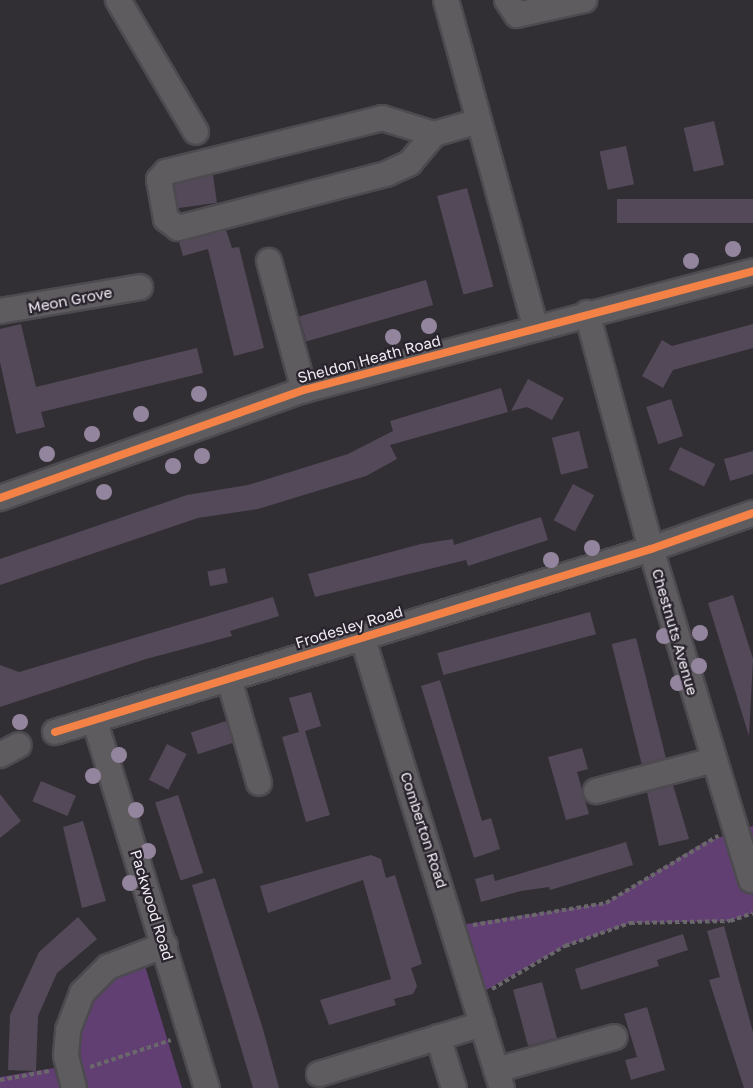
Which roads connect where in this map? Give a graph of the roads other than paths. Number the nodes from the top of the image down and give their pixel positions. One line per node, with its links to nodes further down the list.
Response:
1 (118, 0): 6 (street)
2 (446, 0): 5 (street)
3 (507, 0): 4 (street)
4 (584, 0)
5 (479, 121): 7 (street); 13 (street)
6 (196, 132)
7 (434, 134): 7 (street)
8 (269, 261): 14 (street, Sheldon Heath Road)
9 (753, 271): 12 (street, Sheldon Heath Road)
10 (140, 287): 11 (street, Meon Grove)
11 (0, 311)
12 (586, 314): 13 (street, Sheldon Heath Road); 17 (street, Chestnuts Avenue)
13 (535, 326): 14 (street, Sheldon Heath Road)
14 (304, 390): 15 (street, Sheldon Heath Road)
15 (0, 498)
16 (753, 513): 17 (street, Frodesley Road)
17 (651, 549): 18 (street, Frodesley Road); 22 (street, Chestnuts Avenue)
18 (362, 636): 19 (street, Frodesley Road); 27 (street, Comberton Road)
19 (229, 679): 20 (street, Frodesley Road); 23 (street)
20 (95, 722): 21 (street, Frodesley Road); 26 (street, Packwood Road)
21 (55, 732)
22 (712, 760): 24 (street); 25 (street, Chestnuts Avenue)
23 (259, 783)
24 (596, 791)
25 (751, 879)
26 (165, 945): 31 (street); 33 (street, Packwood Road)
27 (483, 1024): 28 (street); 32 (street, Comberton Road)
28 (438, 1037): 30 (street); 34 (street)
29 (615, 1037): 32 (street)
30 (319, 1074)
31 (70, 1077)
32 (499, 1079)
33 (207, 1088)
34 (454, 1088)

